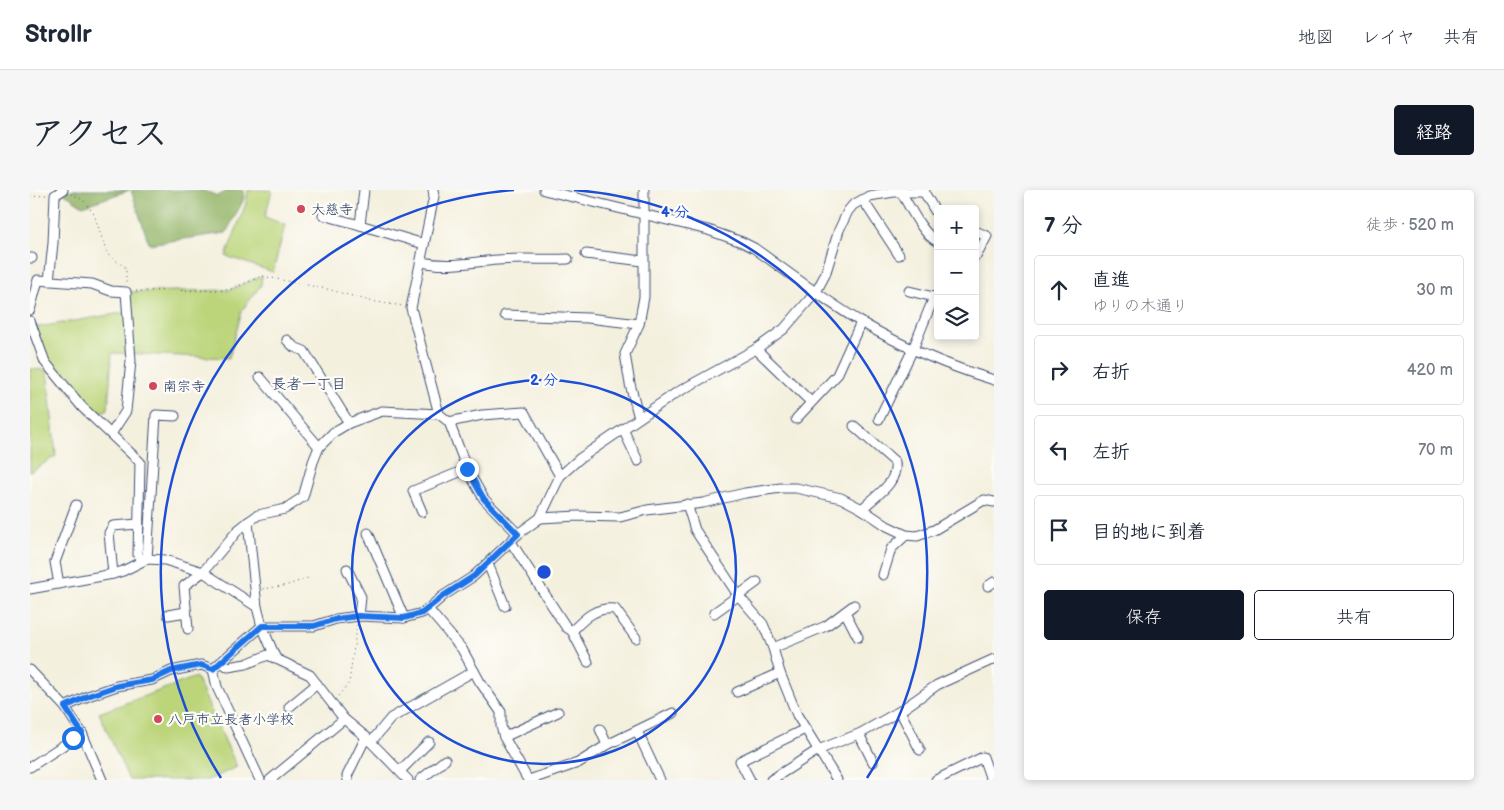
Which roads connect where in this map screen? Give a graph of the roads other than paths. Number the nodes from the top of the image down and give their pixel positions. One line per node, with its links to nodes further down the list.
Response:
1 (364, 190): 12 (street)
2 (433, 190): 15 (street)
3 (644, 190): 10 (street)
4 (548, 191): 10 (street)
5 (924, 191): 6 (street); 9 (street)
6 (901, 192): 8 (street); 14 (street)
7 (62, 193): 22 (street)
8 (862, 200): 18 (street); 24 (street)
9 (934, 207)
10 (643, 214): 20 (street); 24 (street)
11 (323, 215): 12 (street)
12 (360, 225): 15 (street)
13 (979, 233): 16 (street)
14 (934, 240)
15 (424, 244): 21 (street)
16 (979, 251)
17 (586, 254): 20 (street)
18 (899, 255)
19 (568, 259): 21 (street)
20 (643, 261): 31 (street)
21 (421, 262): 38 (street)
22 (49, 281): 27 (street); 47 (street)
23 (909, 290): 25 (street)
24 (816, 292): 30 (street); 33 (street)
25 (934, 296)
26 (934, 302): 34 (street)
27 (30, 310)
28 (505, 315): 31 (street)
29 (30, 321): 47 (street)
30 (861, 322): 34 (street); 37 (street)
31 (639, 324): 40 (street)
32 (287, 340): 44 (street)
33 (756, 349): 37 (street); 40 (street)
34 (913, 349): 36 (street); 41 (street)
35 (260, 377): 48 (street)
36 (994, 380)
37 (811, 402): 42 (street)
38 (439, 414): 43 (street); 44 (street)
39 (175, 416): 64 (street)
40 (639, 418): 46 (street)
41 (879, 418)
42 (796, 419)
43 (449, 422): 50 (street); 51 (street)
44 (349, 423): 48 (street)
45 (854, 426): 55 (street)
46 (623, 429): 49 (street); 51 (street)
47 (111, 434): 59 (street)
48 (319, 447): 58 (street)
49 (638, 461)
50 (467, 469): 56 (street); 61 (street)
51 (560, 476): 57 (street)
52 (994, 502): 62 (street)
53 (686, 504): 55 (street); 57 (street); 73 (street)
54 (76, 505): 71 (street)
55 (862, 509): 62 (street)
56 (422, 512)
57 (540, 518): 61 (street)
58 (248, 522): 67 (street); 76 (street)
59 (138, 524): 64 (street); 68 (street)
60 (368, 533): 83 (street)
61 (518, 534): 63 (street)
62 (906, 535): 69 (street)
63 (511, 542): 65 (street); 86 (street)
64 (144, 560): 67 (street); 68 (street)
65 (488, 564): 75 (street); 77 (street)
66 (347, 569): 82 (street)
67 (203, 572): 76 (street); 78 (street)
68 (112, 574): 71 (street)
69 (883, 575)
70 (757, 582): 73 (street)
71 (59, 584): 72 (street)
72 (30, 590)
73 (738, 595): 80 (street); 89 (street)
74 (854, 605): 79 (street)
75 (505, 606)
76 (257, 607): 84 (street)
77 (428, 609): 83 (street); 96 (street)
78 (186, 612): 81 (street); 85 (street)
79 (845, 612): 87 (street); 89 (street)
80 (714, 613)
81 (168, 615)
82 (358, 616): 83 (street); 84 (street)
83 (404, 618)
84 (262, 626): 90 (street); 92 (street)
85 (188, 629)
86 (572, 631): 88 (street); 93 (street)
87 (858, 637)
88 (636, 638)
89 (773, 648): 97 (street)
90 (276, 659): 92 (street); 98 (street)
91 (994, 659): 102 (street)
92 (222, 662): 94 (street)
93 (588, 662)
94 (213, 669): 100 (street); 125 (street)
95 (30, 670): 100 (street)
96 (474, 670): 111 (street); 112 (street)
97 (780, 672): 99 (street); 107 (street)
98 (317, 684): 101 (street); 105 (street)
99 (737, 692)
100 (65, 707): 109 (street)
101 (289, 707)
102 (900, 710): 110 (street); 116 (street)
103 (558, 712): 111 (street)
104 (674, 713): 108 (street)
105 (344, 719): 112 (street); 126 (street)
106 (600, 729): 114 (street)
107 (805, 730): 115 (street); 131 (street)
108 (637, 731): 114 (street); 123 (street)
109 (82, 733): 119 (street); 124 (street)
110 (859, 734): 115 (street); 118 (street)
111 (504, 737): 130 (street)
112 (368, 739): 120 (street); 127 (street)
113 (429, 742): 120 (street)
114 (607, 745): 130 (street)
115 (818, 750): 132 (street); 133 (street)
116 (920, 750)
117 (444, 760): 121 (street)
118 (873, 762)
119 (30, 767)
120 (400, 771): 128 (street)
121 (432, 776): 129 (street)
122 (989, 777): 134 (street)
123 (656, 779)
124 (102, 780)
125 (260, 780)
126 (270, 780)
127 (348, 780)
128 (408, 780)
129 (420, 780)
130 (529, 780)
131 (750, 780)
132 (770, 780)
133 (837, 780)
134 (936, 780)

